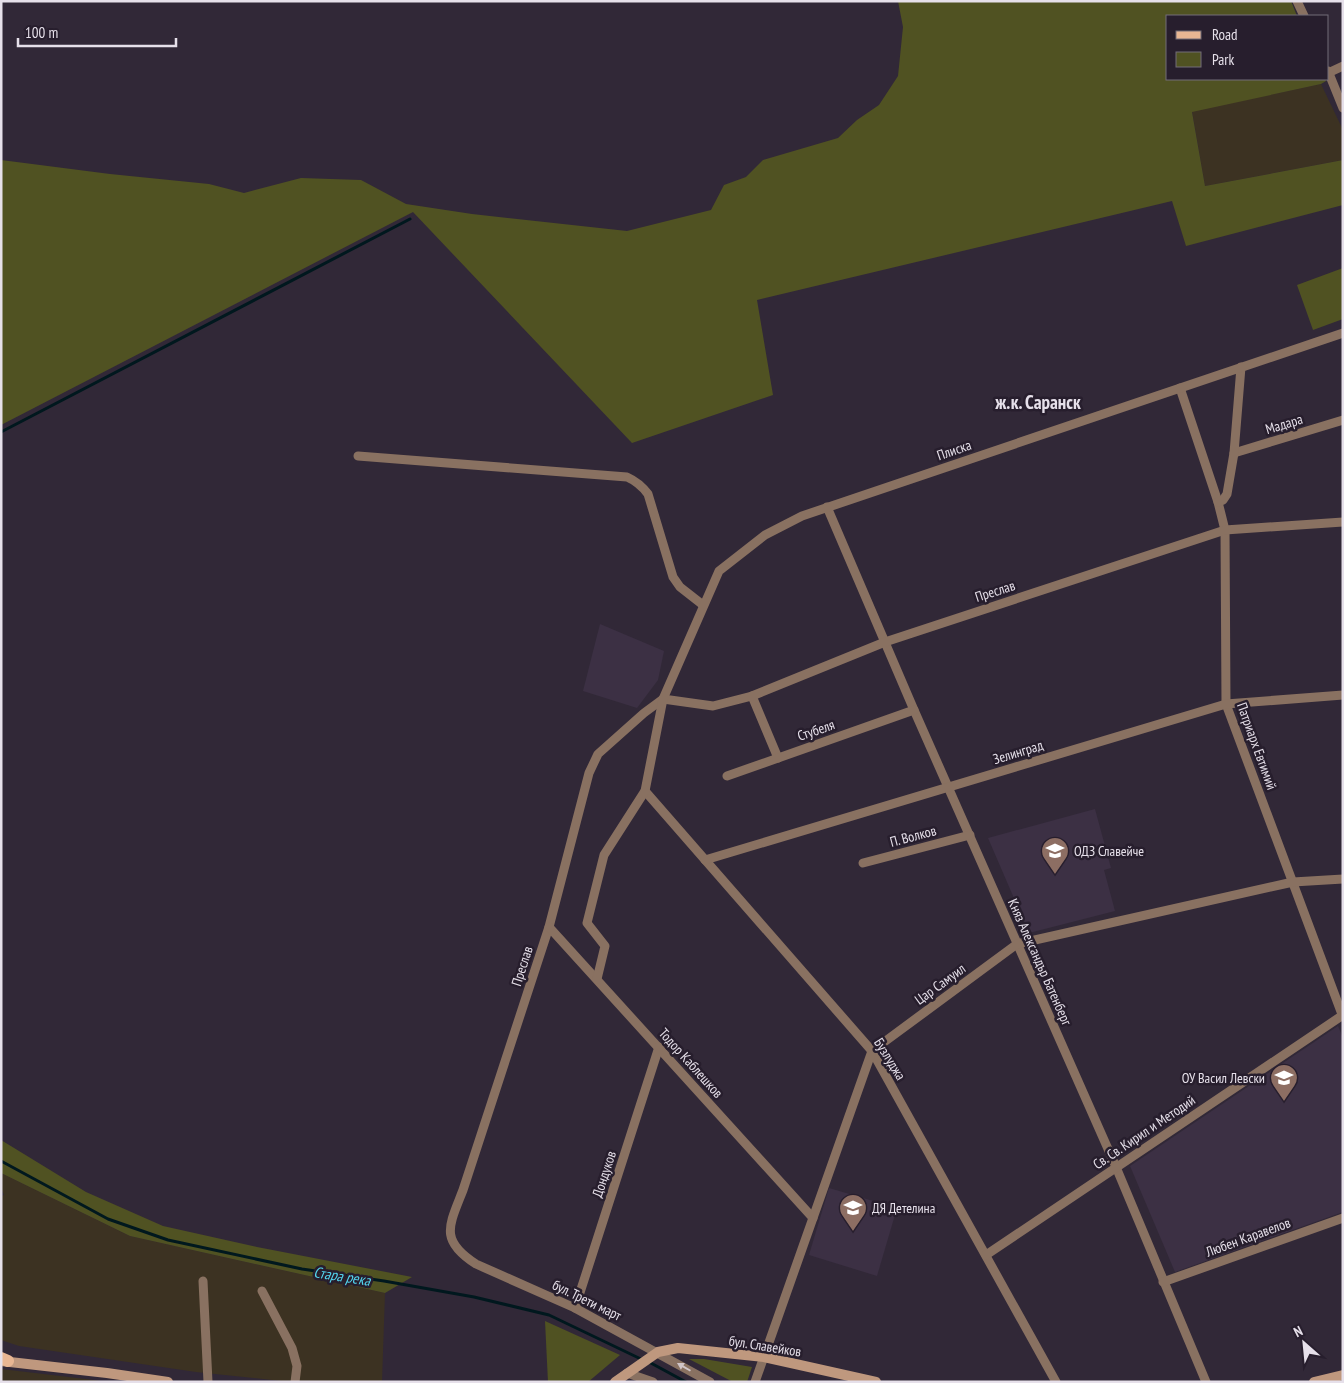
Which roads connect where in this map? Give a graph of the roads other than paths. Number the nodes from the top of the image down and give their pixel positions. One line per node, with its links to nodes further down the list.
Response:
1 (1297, 1): 2 (street)
2 (1304, 15)
3 (1343, 66): 4 (street)
4 (1329, 72)
5 (1329, 74): 6 (street)
6 (1343, 108)
7 (1343, 333): 8 (street, Плиска)
8 (1241, 367): 9 (street, Плиска); 11 (street)
9 (1180, 388): 13 (street, Патриарх Евтимий); 14 (street, Плиска)
10 (1343, 420): 11 (street, Мадара)
11 (1234, 453): 13 (street)
12 (358, 456): 17 (street)
13 (1218, 502): 16 (street, Патриарх Евтимий)
14 (828, 507): 17 (street, Плиска); 18 (street, Княз Александър Батенберг)
15 (1343, 522): 16 (street, Преслав)
16 (1225, 530): 18 (street, Преслав); 22 (street, Патриарх Евтимий)
17 (703, 605): 21 (street, Плиска)
18 (885, 642): 20 (street, Преслав); 23 (street, Княз Александър Батенберг)
19 (1343, 695): 22 (street, Зелинград)
20 (752, 696): 21 (street, Преслав); 24 (street)
21 (663, 699): 27 (street, Плиска); 33 (street, Преслав)
22 (1226, 704): 26 (street, Зелинград); 32 (street, Патриарх Евтимий)
23 (914, 710): 24 (street, Стубеля); 26 (street, Княз Александър Батенберг)
24 (778, 758): 25 (street, Стубеля)
25 (727, 776)
26 (949, 787): 28 (street, Княз Александър Батенберг); 29 (street, Зелинград)
27 (645, 791): 29 (street, Бузлуджа); 35 (street)
28 (970, 835): 30 (street, П. Волков); 34 (street, Княз Александър Батенберг)
29 (705, 860): 38 (street, Бузлуджа)
30 (863, 863)
31 (1343, 879): 32 (street, Цар Самуил)
32 (1293, 882): 34 (street, Цар Самуил); 36 (street, Патриарх Евтимий)
33 (549, 927): 35 (street, Тодор Каблешков); 42 (street, Преслав)
34 (1017, 944): 38 (street, Цар Самуил); 39 (street, Княз Александър Батенберг)
35 (597, 979): 37 (street, Тодор Каблешков)
36 (1343, 1016): 39 (street, Св. Св. Кирил и Методий)
37 (659, 1048): 40 (street, Тодор Каблешков); 47 (street, Дондуков)
38 (872, 1051): 40 (street); 43 (street, Бузлуджа)
39 (1116, 1167): 43 (street, Св. Св. Кирил и Методий); 45 (street, Княз Александър Батенберг)
40 (813, 1218): 49 (street)
41 (1343, 1218): 45 (street, Любен Каравелов)
42 (453, 1244): 47 (street, бул. Трети март)
43 (986, 1255): 62 (street, Бузлуджа)
44 (203, 1281): 55 (street)
45 (1163, 1282): 63 (street, Княз Александър Батенберг)
46 (262, 1291): 56 (street)
47 (575, 1308): 48 (street, бул. Трети март)
48 (654, 1355): 49 (street, бул. Славейков); 51 (street); 59 (street, бул. Трети март, one-way to 48)
49 (764, 1357): 60 (street); 61 (street, бул. Славейков)
50 (4, 1360): 53 (street)
51 (627, 1373): 57 (street); 58 (street)
52 (1343, 1375): 64 (street)
53 (103, 1377): 54 (street)
54 (168, 1382)
55 (208, 1382)
56 (296, 1382)
57 (616, 1382)
58 (653, 1382)
59 (710, 1382)
60 (755, 1382)
61 (876, 1382)
62 (1056, 1382)
63 (1206, 1382)
64 (1314, 1382)

